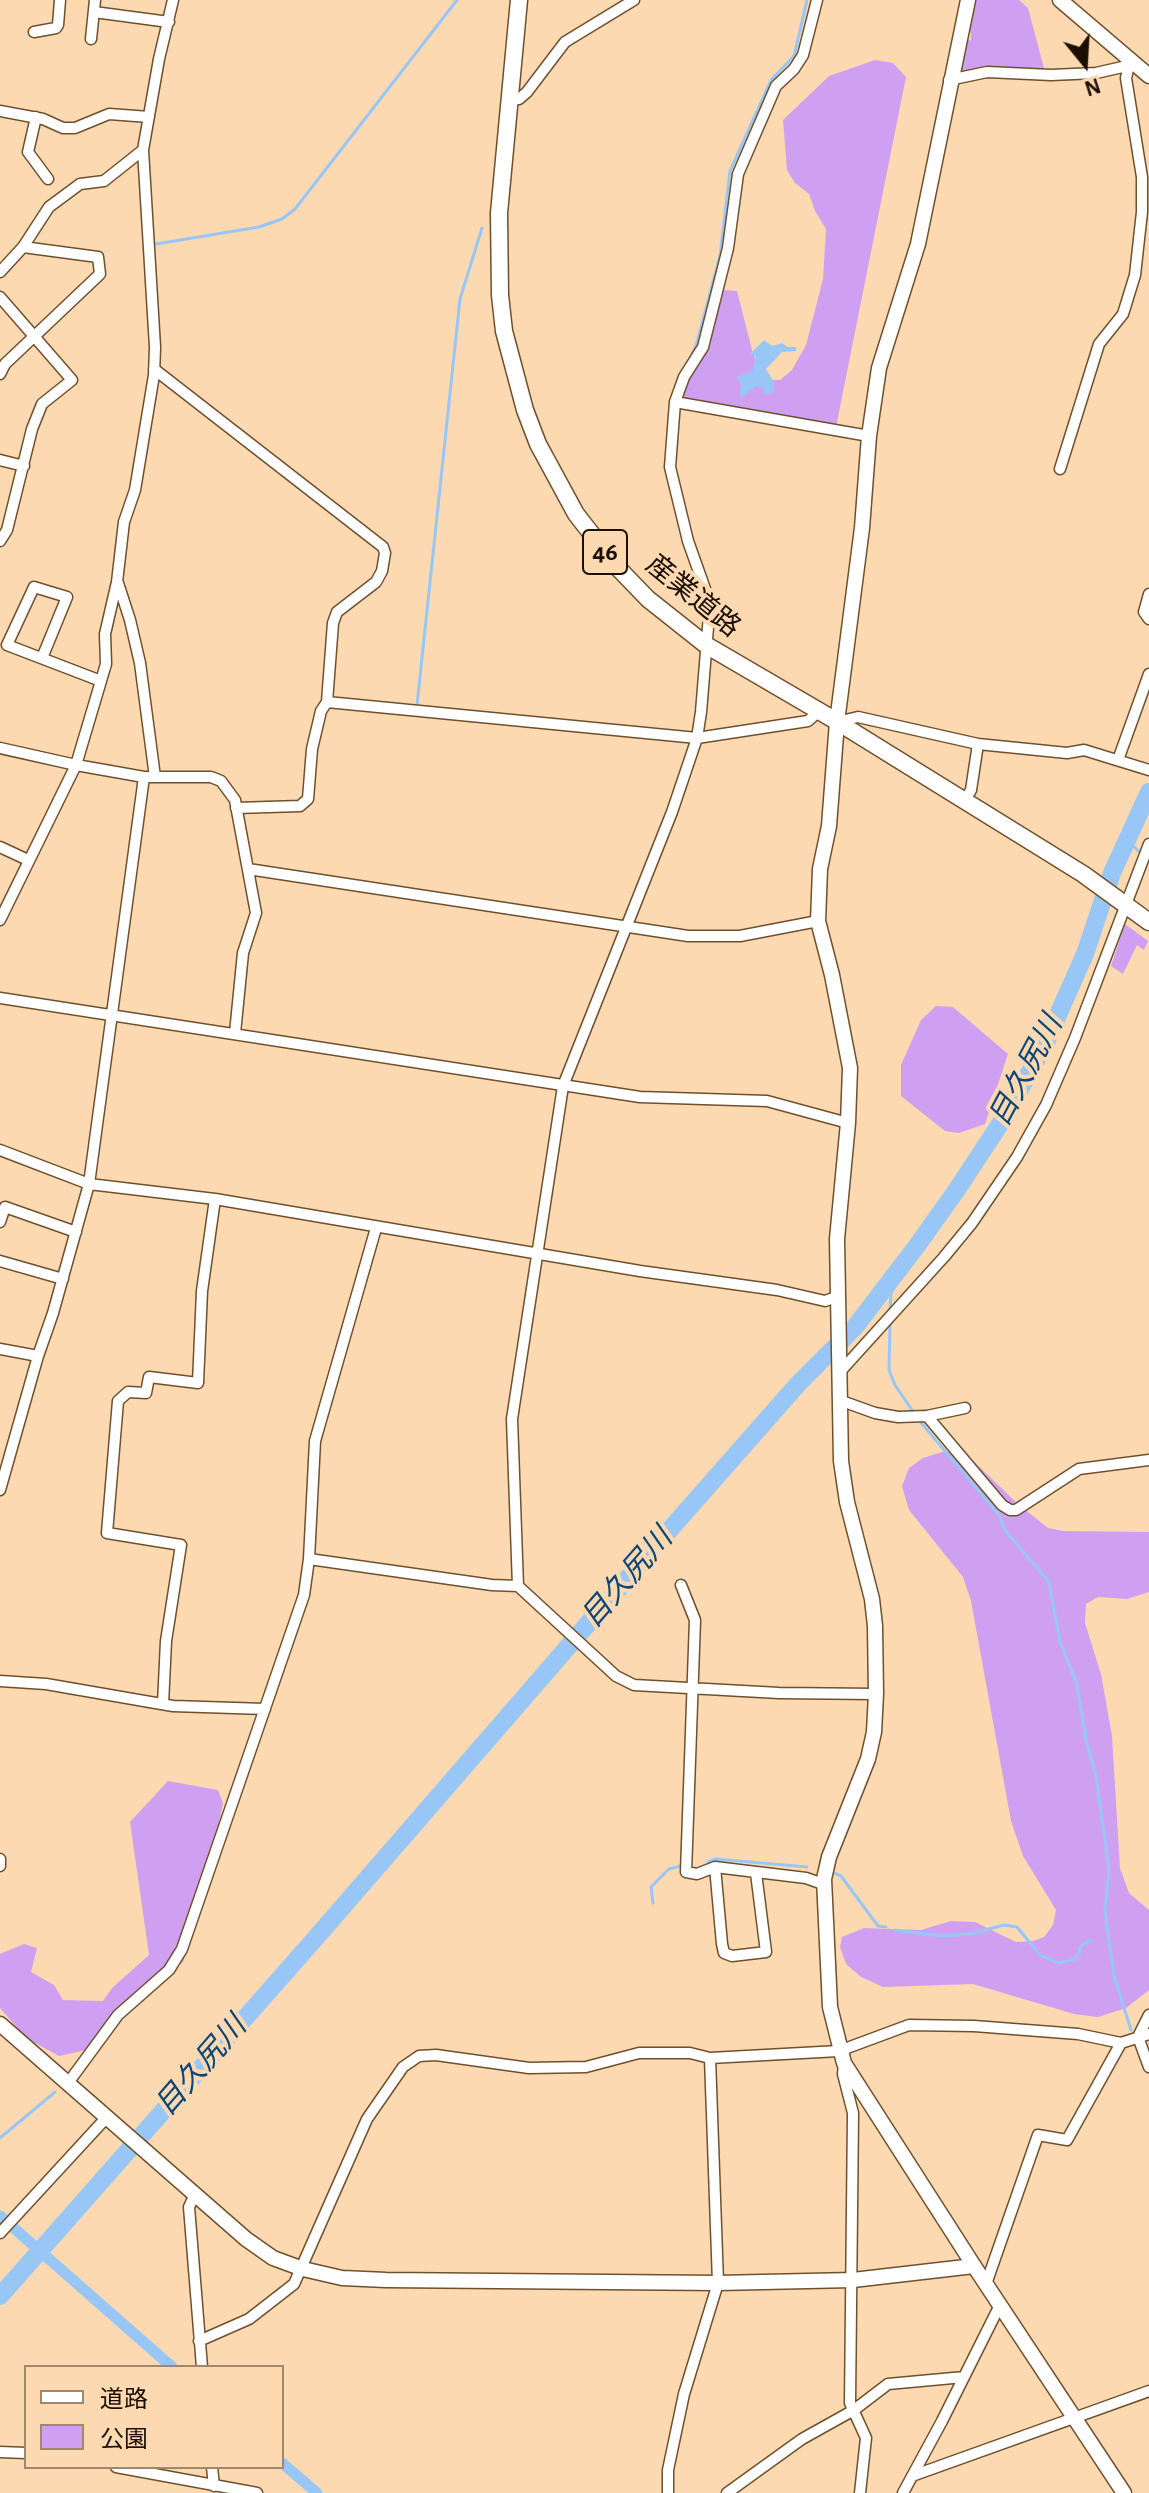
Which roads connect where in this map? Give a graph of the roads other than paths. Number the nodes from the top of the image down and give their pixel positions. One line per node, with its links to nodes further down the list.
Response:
1 (60, 0): 11 (street)
2 (95, 0): 9 (street)
3 (173, 0): 10 (street)
4 (519, 0): 16 (main road, 産業道路 / 46)
5 (634, 0): 16 (street)
6 (817, 0): 28 (street)
7 (968, 0): 15 (street)
8 (1060, 0): 13 (street)
9 (94, 12): 10 (street); 12 (street)
10 (169, 22): 19 (street)
11 (34, 32)
12 (91, 39)
13 (1129, 63): 14 (street); 15 (street); 32 (street)
14 (1149, 76)
15 (949, 80): 29 (street)
16 (510, 100): 37 (main road, 産業道路 / 46)
17 (0, 111): 18 (street)
18 (36, 117): 19 (street); 21 (street)
19 (149, 117): 20 (street)
20 (143, 150): 22 (street); 26 (street)
21 (48, 179)
22 (23, 247): 23 (street); 25 (street)
23 (0, 272)
24 (0, 297): 25 (street)
25 (34, 336): 27 (street); 31 (street)
26 (154, 369): 34 (street); 41 (street)
27 (0, 374)
28 (675, 402): 29 (street); 37 (street)
29 (869, 436): 43 (street)
30 (0, 460): 31 (street)
31 (24, 466): 33 (street)
32 (1060, 469)
33 (0, 541)
34 (117, 582): 40 (street); 50 (street)
35 (1149, 594): 36 (street)
36 (1149, 619)
37 (706, 645): 42 (main road, 産業道路 / 46); 44 (street)
38 (42, 658): 38 (street); 40 (street)
39 (1149, 674): 47 (street)
40 (101, 681): 48 (street)
41 (327, 702): 44 (street); 52 (street)
42 (819, 711): 43 (main road, 産業道路 / 46); 44 (street)
43 (837, 722): 45 (street); 51 (main road, 産業道路 / 46); 60 (street)
44 (697, 738): 62 (street)
45 (978, 744): 47 (street); 51 (street)
46 (0, 748): 48 (street)
47 (1119, 760): 49 (street)
48 (76, 765): 50 (street); 55 (street)
49 (1149, 770)
50 (150, 777): 52 (street); 64 (street)
51 (964, 802): 58 (main road, 産業道路 / 46)
52 (236, 808): 56 (street)
53 (0, 847): 55 (street)
54 (1146, 852): 58 (street)
55 (28, 860): 57 (street)
56 (248, 869): 62 (street); 65 (street)
57 (4, 902): 59 (street)
58 (1125, 904): 61 (main road, 46); 80 (street)
59 (0, 920)
60 (818, 921): 62 (street); 67 (street)
61 (1149, 922)
62 (625, 925): 66 (street)
63 (0, 998): 64 (street)
64 (110, 1015): 65 (street); 69 (street)
65 (235, 1033): 66 (street)
66 (563, 1086): 67 (street); 74 (street)
67 (848, 1123): 77 (street)
68 (0, 1150): 69 (street)
69 (89, 1184): 70 (street); 73 (street)
70 (215, 1199): 72 (street); 92 (street)
71 (0, 1222): 73 (street)
72 (376, 1228): 74 (street); 86 (street)
73 (76, 1232): 76 (street)
74 (539, 1254): 77 (street); 88 (street)
75 (0, 1261): 76 (street)
76 (63, 1279): 79 (street)
77 (836, 1304): 80 (street)
78 (0, 1349): 79 (street)
79 (38, 1356): 85 (street)
80 (838, 1372): 81 (street)
81 (839, 1400): 83 (street); 91 (street)
82 (965, 1408): 83 (street)
83 (927, 1416): 84 (street)
84 (1149, 1460)
85 (0, 1490)
86 (309, 1559): 88 (street); 93 (street)
87 (681, 1585): 90 (street)
88 (518, 1586): 90 (street)
89 (0, 1681): 92 (street)
90 (694, 1690): 91 (street); 96 (street)
91 (876, 1694): 98 (street)
92 (163, 1704): 93 (street)
93 (265, 1709): 106 (street)
94 (0, 1859): 95 (street)
95 (0, 1866)
96 (715, 1867): 97 (street); 97 (street)
97 (756, 1873): 98 (street)
98 (823, 1884): 103 (street)
99 (1149, 2015): 101 (street)
100 (0, 2024): 106 (street)
101 (1144, 2035): 102 (street); 105 (street)
102 (1121, 2043): 103 (street); 114 (street)
103 (842, 2057): 104 (street); 110 (street); 112 (street)
104 (710, 2058): 111 (street); 113 (street)
105 (1149, 2067)
106 (68, 2083): 107 (street)
107 (108, 2118): 108 (street); 109 (street)
108 (195, 2194): 111 (street); 116 (street)
109 (0, 2233)
110 (974, 2266): 112 (street); 114 (street)
111 (303, 2269): 113 (street); 116 (street)
112 (853, 2280): 113 (street); 120 (street)
113 (718, 2283): 129 (street)
114 (986, 2284): 115 (street)
115 (1000, 2305): 118 (street); 121 (street)
116 (199, 2341): 117 (street)
117 (202, 2365)
118 (964, 2377): 120 (street); 126 (street)
119 (1149, 2391): 121 (street)
120 (854, 2410): 130 (street); 131 (street)
121 (1073, 2418): 126 (street); 133 (street)
122 (0, 2452): 123 (street)
123 (24, 2453)
124 (126, 2469): 127 (street)
125 (212, 2469): 127 (street)
126 (912, 2476): 132 (street)
127 (214, 2486): 128 (street)
128 (257, 2493)
129 (668, 2493)
130 (727, 2493)
131 (860, 2493)
132 (903, 2493)
133 (1124, 2493)

